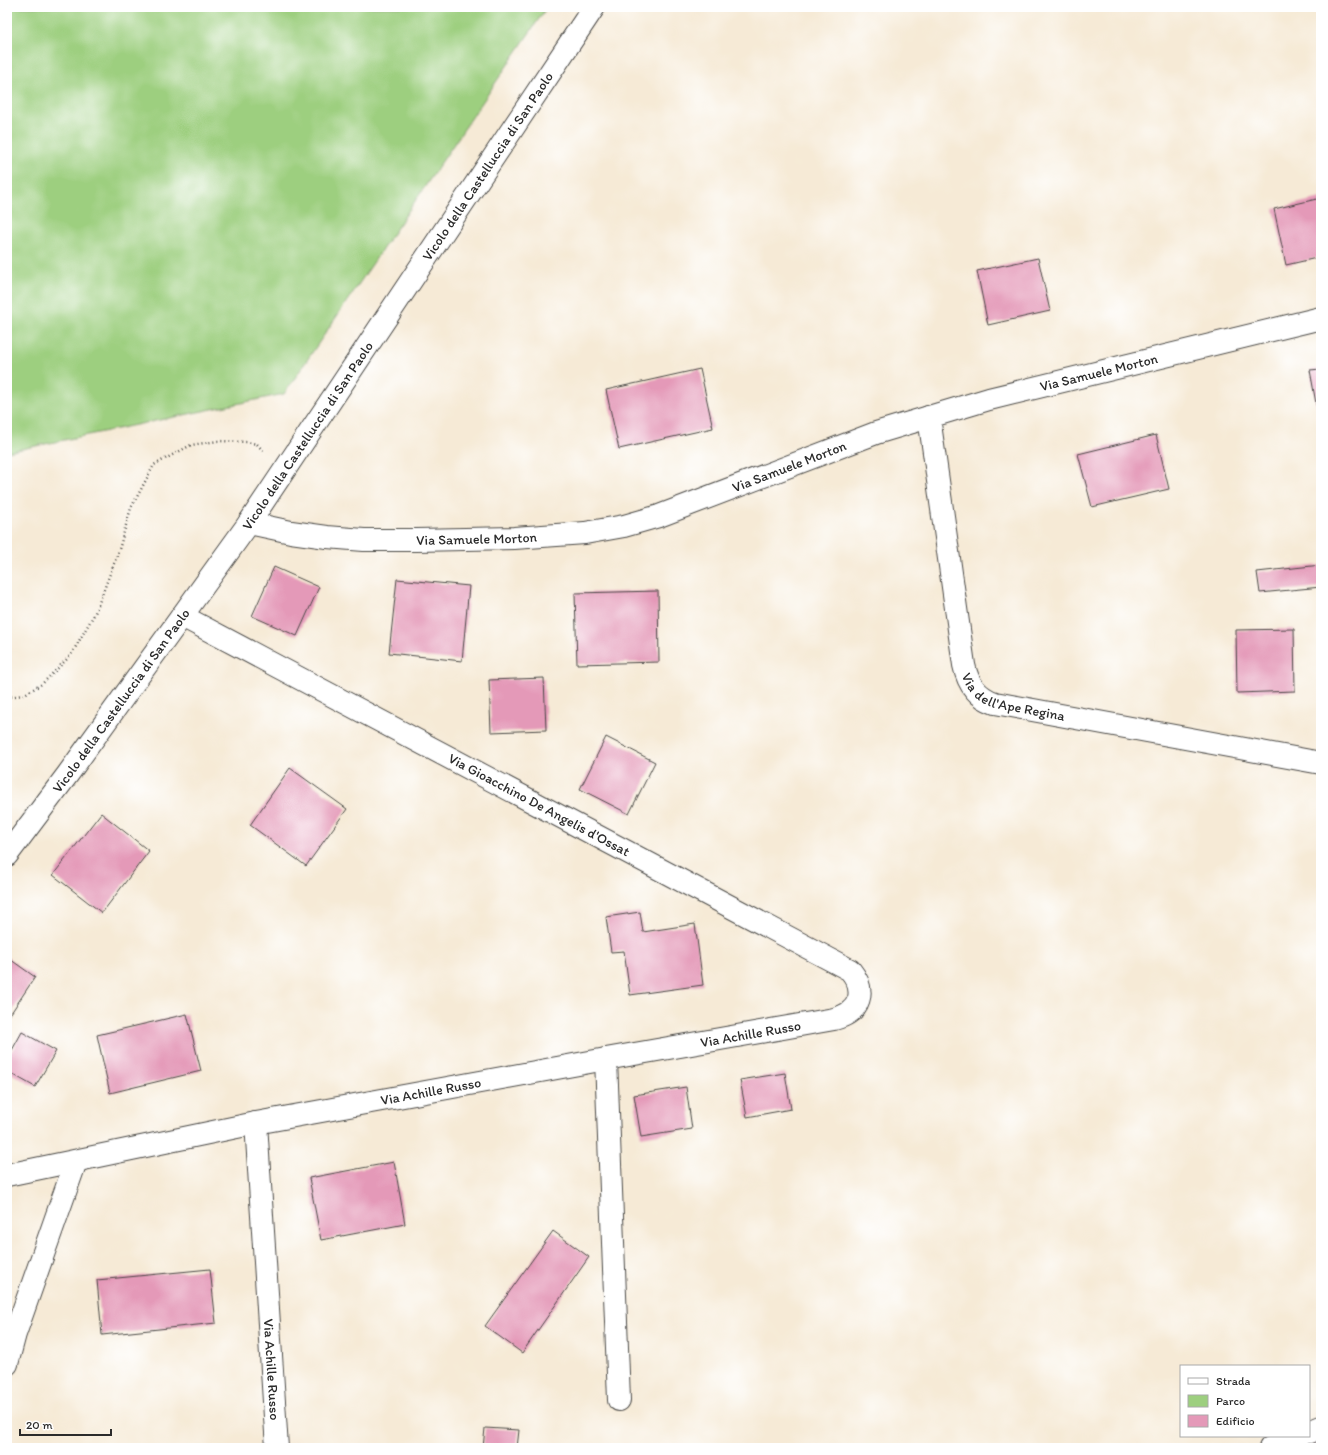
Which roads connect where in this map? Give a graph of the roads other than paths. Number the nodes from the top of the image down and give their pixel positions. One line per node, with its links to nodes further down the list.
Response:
1 (594, 7): 4 (street, Vicolo della Castelluccia di San Paolo)
2 (1321, 318): 3 (street, Via Samuele Morton)
3 (929, 417): 4 (street, Via Samuele Morton); 6 (street, Via dell'Ape Regina)
4 (249, 523): 5 (street, Vicolo della Castelluccia di San Paolo)
5 (182, 616): 7 (street, Vicolo della Castelluccia di San Paolo); 8 (street, Via Gioacchino De Angelis d'Ossat)
6 (1321, 763)
7 (7, 855)
8 (847, 1015): 9 (street, Via Achille Russo)
9 (606, 1059): 10 (street, Via Achille Russo); 14 (street)
10 (256, 1123): 11 (street, Via Achille Russo); 18 (street, Via Achille Russo)
11 (76, 1161): 12 (street, Via Achille Russo); 13 (street)
12 (7, 1175)
13 (7, 1364)
14 (619, 1400)
15 (1321, 1427): 16 (street)
16 (1310, 1432)
17 (1297, 1437): 19 (street)
18 (277, 1448)
19 (1270, 1448)

